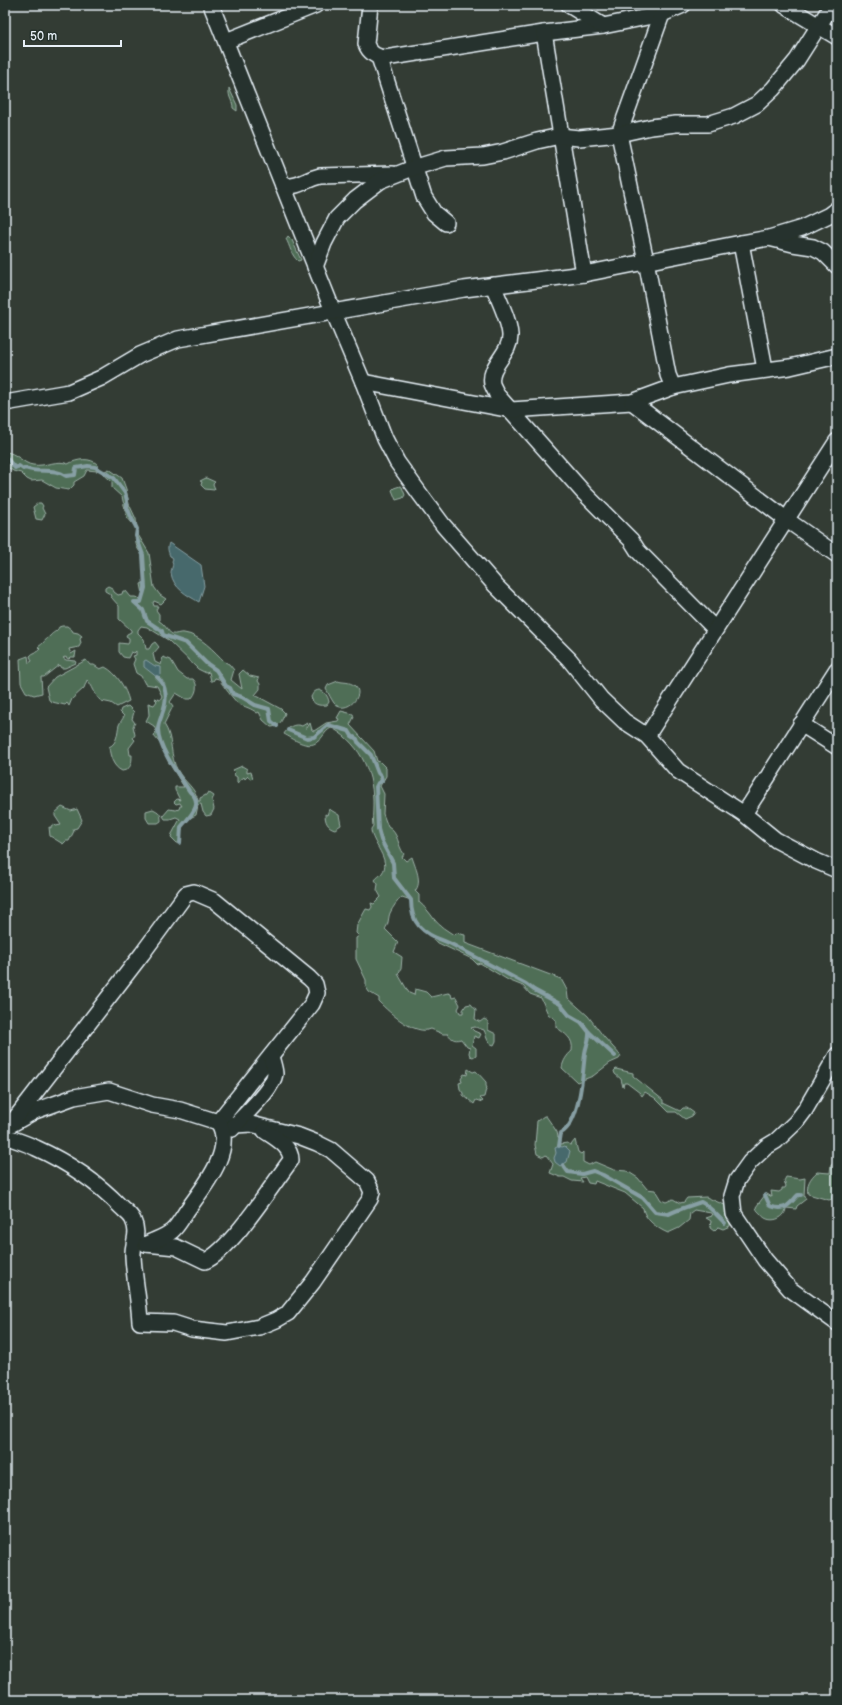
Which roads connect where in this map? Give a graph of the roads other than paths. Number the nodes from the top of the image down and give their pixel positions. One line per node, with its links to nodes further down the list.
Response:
1 (211, 5): 13 (street)
2 (316, 5): 13 (street)
3 (370, 5): 14 (street)
4 (569, 5): 9 (street)
5 (683, 5): 8 (street)
6 (784, 5): 10 (street)
7 (832, 5): 10 (street)
8 (662, 14): 9 (street); 15 (street)
9 (603, 26): 11 (street)
10 (819, 26): 12 (street); 15 (street)
11 (544, 33): 14 (street); 16 (street)
12 (837, 37)
13 (226, 41): 19 (street)
14 (379, 57): 17 (street)
15 (619, 134): 16 (street); 24 (street)
16 (560, 136): 17 (street); 27 (street)
17 (413, 168): 18 (street); 21 (street)
18 (398, 174): 19 (street); 26 (street)
19 (283, 186): 26 (street)
20 (837, 209): 22 (street)
21 (446, 222)
22 (769, 238): 23 (street); 25 (street)
23 (741, 243): 24 (street); 31 (street)
24 (646, 261): 27 (street); 33 (street)
25 (837, 266)
26 (315, 267): 29 (street)
27 (584, 274): 28 (street)
28 (493, 285): 29 (street); 36 (street)
29 (333, 311): 32 (street); 35 (street)
30 (836, 356): 31 (street)
31 (765, 369): 33 (street)
32 (363, 382): 36 (street); 43 (street)
33 (673, 387): 34 (street)
34 (632, 402): 36 (street); 38 (street)
35 (5, 403)
36 (511, 410): 40 (street)
37 (837, 440): 38 (street)
38 (787, 520): 39 (street); 40 (street)
39 (837, 555)
40 (715, 629): 43 (street)
41 (837, 669): 42 (street)
42 (801, 724): 44 (street); 45 (street)
43 (647, 736): 45 (street)
44 (837, 747)
45 (744, 814): 46 (street)
46 (837, 870)
47 (271, 1056): 49 (street); 50 (street); 51 (street)
48 (837, 1056): 55 (street)
49 (218, 1122): 50 (street); 51 (street); 53 (street)
50 (235, 1125): 52 (street); 53 (street)
51 (7, 1128): 54 (street)
52 (262, 1128): 54 (street); 54 (street)
53 (223, 1143): 54 (street)
54 (140, 1247)
55 (837, 1323)

